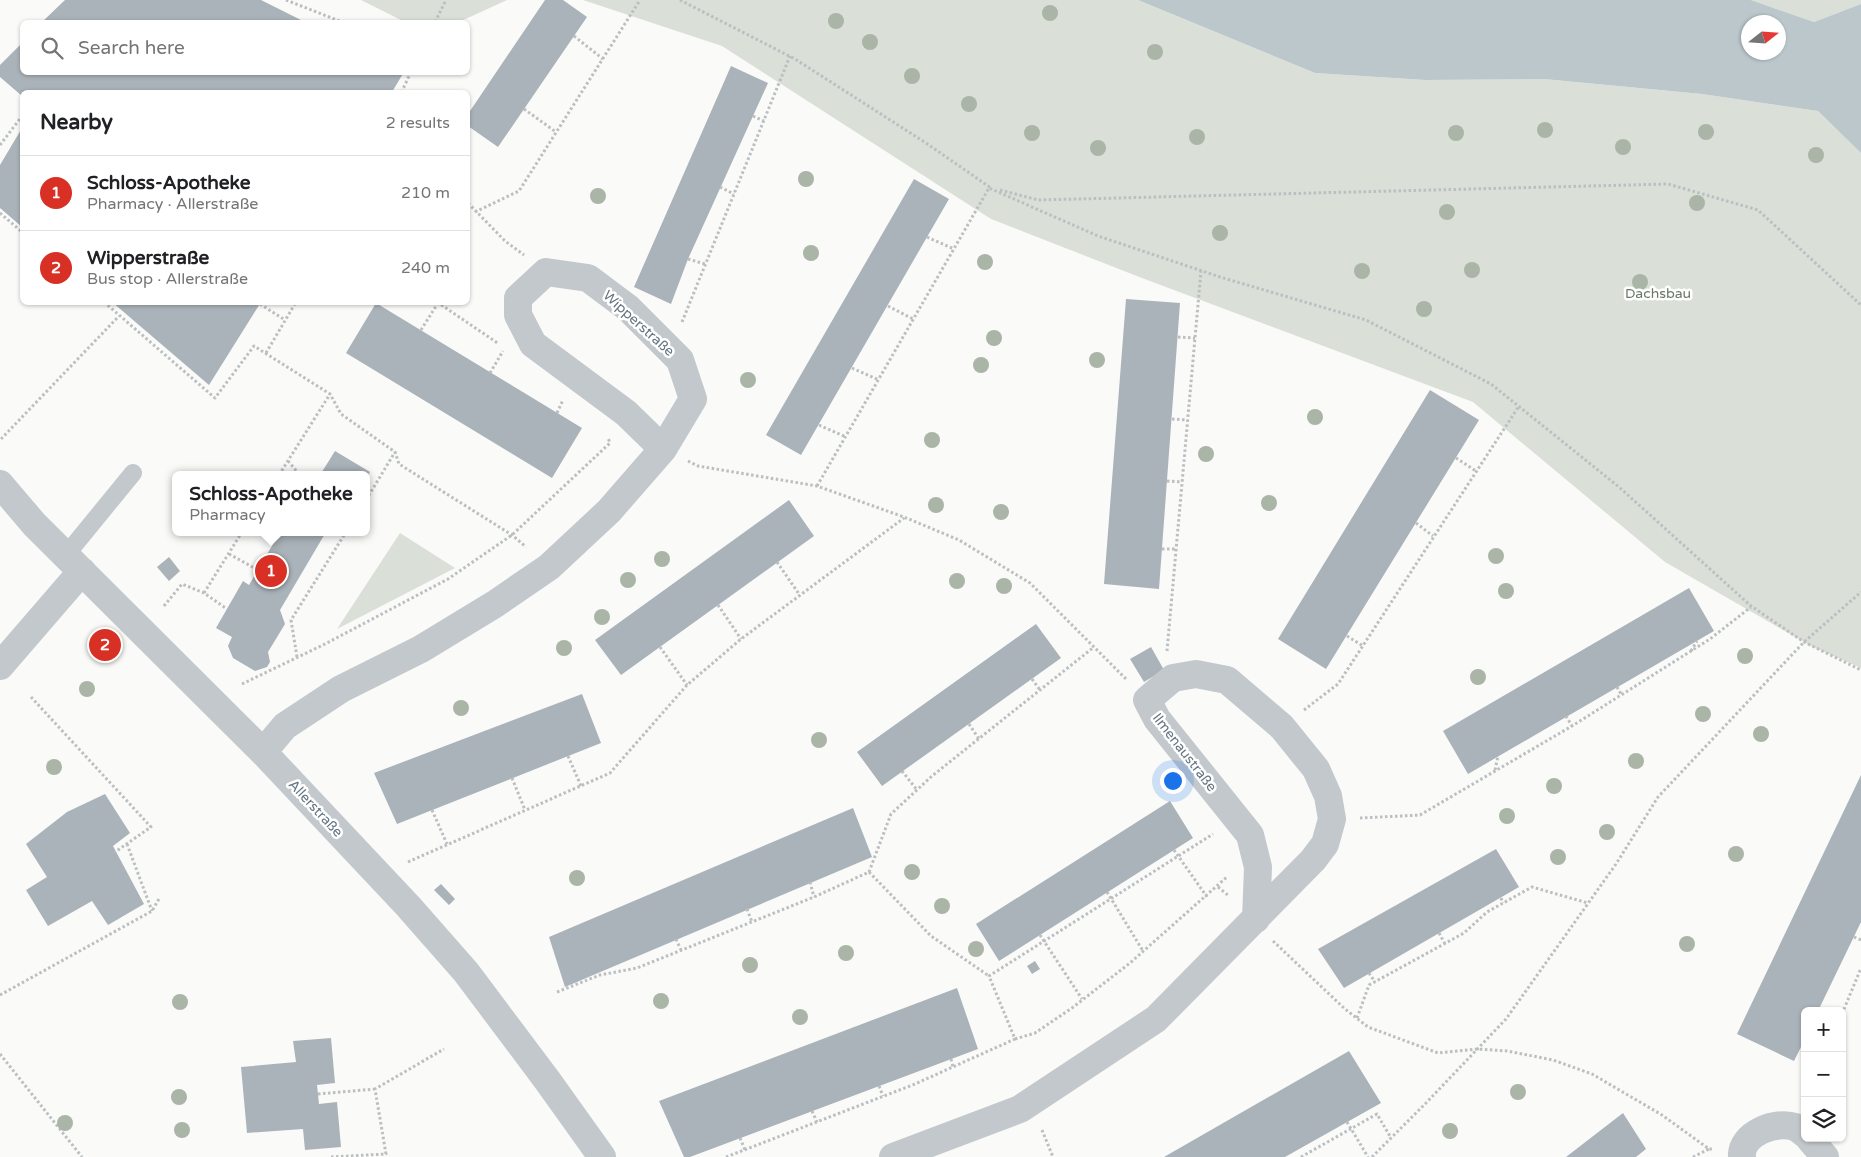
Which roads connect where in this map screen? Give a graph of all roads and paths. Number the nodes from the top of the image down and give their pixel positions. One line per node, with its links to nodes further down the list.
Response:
1 (286, 0): 5 (path)
2 (446, 0): 6 (path)
3 (640, 0): 9 (path)
4 (680, 0): 8 (path)
5 (337, 20)
6 (436, 20)
7 (574, 36): 9 (path)
8 (790, 56): 15 (path); 19 (path)
9 (603, 59): 16 (path)
10 (410, 75): 11 (path)
11 (402, 90)
12 (524, 109): 16 (path)
13 (753, 116): 15 (path)
14 (20, 119): 17 (path)
15 (764, 122): 20 (path)
16 (556, 132): 22 (path)
17 (0, 145)
18 (720, 187): 20 (path)
19 (989, 188): 26 (path); 29 (path); 36 (path)
20 (734, 194): 28 (path)
21 (470, 206): 22 (path)
22 (475, 212): 30 (path)
23 (0, 213): 24 (path)
24 (20, 230)
25 (927, 237): 26 (path)
26 (954, 249): 39 (path)
27 (688, 259): 28 (path)
28 (705, 264): 44 (path)
29 (1201, 271): 43 (path); 50 (path)
30 (546, 272): 44 (street, Wipperstraße); 59 (street)
31 (107, 305): 38 (path)
32 (262, 305): 40 (path)
33 (294, 305): 40 (path)
34 (437, 305): 41 (path)
35 (441, 305): 47 (path)
36 (1861, 305)
37 (888, 306): 39 (path)
38 (119, 316): 45 (path); 56 (path)
39 (914, 319): 48 (path)
40 (285, 320): 45 (path)
41 (420, 330)
42 (1178, 338): 43 (path)
43 (1195, 338): 52 (path)
44 (670, 351): 59 (street, Wipperstraße)
45 (266, 353): 49 (path)
46 (852, 368): 48 (path)
47 (490, 373)
48 (878, 380): 55 (path)
49 (330, 394): 60 (path); 62 (path)
50 (1519, 406): 65 (path); 90 (path)
51 (1172, 419): 52 (path)
52 (1188, 420): 68 (path)
53 (819, 425): 55 (path)
54 (606, 435): 57 (path)
55 (846, 437): 70 (path)
56 (1, 440)
57 (610, 443): 58 (path); 74 (path)
58 (619, 444)
59 (663, 449): 70 (path); 83 (street, Wipperstraße)
60 (395, 452): 71 (path); 74 (path)
61 (1456, 458): 65 (path)
62 (288, 461): 63 (path); 64 (path)
63 (282, 471)
64 (297, 471)
65 (1476, 471): 77 (path)
66 (133, 473): 82 (lane)
67 (1167, 481): 68 (path)
68 (1182, 482): 79 (path)
69 (0, 484): 82 (street, Allerstraße)
70 (817, 486): 72 (path)
71 (370, 493)
72 (904, 517): 87 (path); 98 (path)
73 (1416, 523): 77 (path)
74 (512, 535): 83 (path); 100 (path)
75 (240, 536): 80 (path)
76 (343, 536): 100 (path)
77 (1432, 536): 96 (path)
78 (1162, 549): 79 (path)
79 (1175, 549): 103 (path)
80 (229, 554): 84 (path); 86 (path)
81 (777, 562): 87 (path)
82 (74, 563): 101 (street); 117 (street, Allerstraße)
83 (549, 568): 117 (street, Wipperstraße)
84 (258, 570)
85 (1861, 592): 95 (path)
86 (204, 593): 89 (path); 91 (path)
87 (799, 594): 93 (path)
88 (718, 605): 93 (path)
89 (164, 606)
90 (1751, 606): 95 (path); 99 (path)
91 (227, 608)
92 (1346, 636): 96 (path)
93 (741, 638): 106 (path)
94 (1697, 641): 99 (path)
95 (1804, 642): 102 (path); 145 (path)
96 (1362, 646): 115 (path)
97 (660, 647): 106 (path)
98 (1094, 647): 108 (path); 111 (path)
99 (1690, 651): 109 (path)
100 (297, 657): 105 (path)
101 (0, 666)
102 (1861, 670)
103 (1173, 678): 111 (street, Ilmenaustraße); 115 (street)
104 (1032, 679): 108 (path)
105 (242, 684)
106 (686, 685): 123 (path)
107 (1617, 687): 109 (path)
108 (1040, 690): 116 (path)
109 (1621, 694): 114 (path)
110 (31, 697): 129 (path)
111 (1147, 700): 127 (street, Ilmenaustraße)
112 (1566, 716): 114 (path)
113 (969, 724): 116 (path)
114 (1572, 726): 121 (path)
115 (1282, 727): 128 (street)
116 (979, 738): 124 (path)
117 (263, 752): 193 (street, Allerstraße)
118 (568, 756): 123 (path)
119 (1498, 756): 121 (path)
120 (902, 771): 124 (path)
121 (1494, 771): 128 (path)
122 (512, 778): 126 (path)
123 (581, 786): 126 (path)
124 (917, 790): 135 (path)
125 (432, 810): 130 (path)
126 (525, 810): 130 (path)
127 (1237, 819): 133 (path); 148 (street, Ilmenaustraße)
128 (1332, 819): 148 (street)
129 (127, 844): 132 (path); 147 (path)
130 (448, 844): 134 (path)
131 (1174, 850): 133 (path)
132 (115, 852)
133 (1179, 856): 141 (path); 142 (path)
134 (408, 862)
135 (869, 872): 140 (path); 163 (path)
136 (1232, 873): 141 (path)
137 (810, 882): 140 (path)
138 (1108, 892): 142 (path)
139 (160, 897): 147 (path)
140 (814, 897): 149 (path)
141 (1207, 897): 158 (path)
142 (1112, 898): 155 (path); 158 (path)
143 (1502, 898): 144 (path)
144 (1503, 903): 145 (path); 156 (path)
145 (1588, 903): 172 (path)
146 (747, 909): 149 (path)
147 (152, 911): 166 (path)
148 (1256, 919): 169 (path); 195 (street)
149 (752, 922): 157 (path)
150 (1438, 933): 156 (path)
151 (1040, 935): 155 (path)
152 (1854, 937): 154 (path)
153 (676, 939): 157 (path)
154 (1861, 940)
155 (1044, 941): 163 (path); 167 (path)
156 (1445, 944): 164 (path)
157 (681, 950): 161 (path)
158 (1143, 951): 167 (path)
159 (1861, 968): 168 (path)
160 (607, 969): 161 (path)
161 (610, 973): 165 (path)
162 (1369, 973): 164 (path)
163 (989, 976): 170 (path)
164 (1375, 982): 169 (path)
165 (557, 992)
166 (0, 995)
167 (1082, 999): 170 (path)
168 (1845, 1007)
169 (1357, 1018): 172 (path)
170 (1015, 1039): 175 (path)
171 (444, 1049): 177 (path)
172 (1477, 1049): 186 (path); 188 (path)
173 (0, 1054): 191 (path)
174 (951, 1059): 175 (path)
175 (953, 1067): 179 (path)
176 (879, 1086): 179 (path)
177 (374, 1089): 178 (path); 192 (path)
178 (318, 1094)
179 (883, 1096): 181 (path)
180 (812, 1111): 181 (path)
181 (817, 1122): 189 (path)
182 (1347, 1122): 183 (path)
183 (1352, 1129): 186 (path); 196 (path); 197 (path)
184 (1801, 1131): 190 (street)
185 (740, 1138): 189 (path)
186 (1391, 1138): 197 (path)
187 (1813, 1142): 199 (street)
188 (1709, 1149): 190 (path); 198 (path)
189 (745, 1150): 194 (path)
190 (1741, 1154)
191 (82, 1157)
192 (331, 1157)
193 (602, 1157)
194 (726, 1157)
195 (893, 1157)
196 (1301, 1157)
197 (1370, 1157)
198 (1693, 1157)
199 (1825, 1157)

